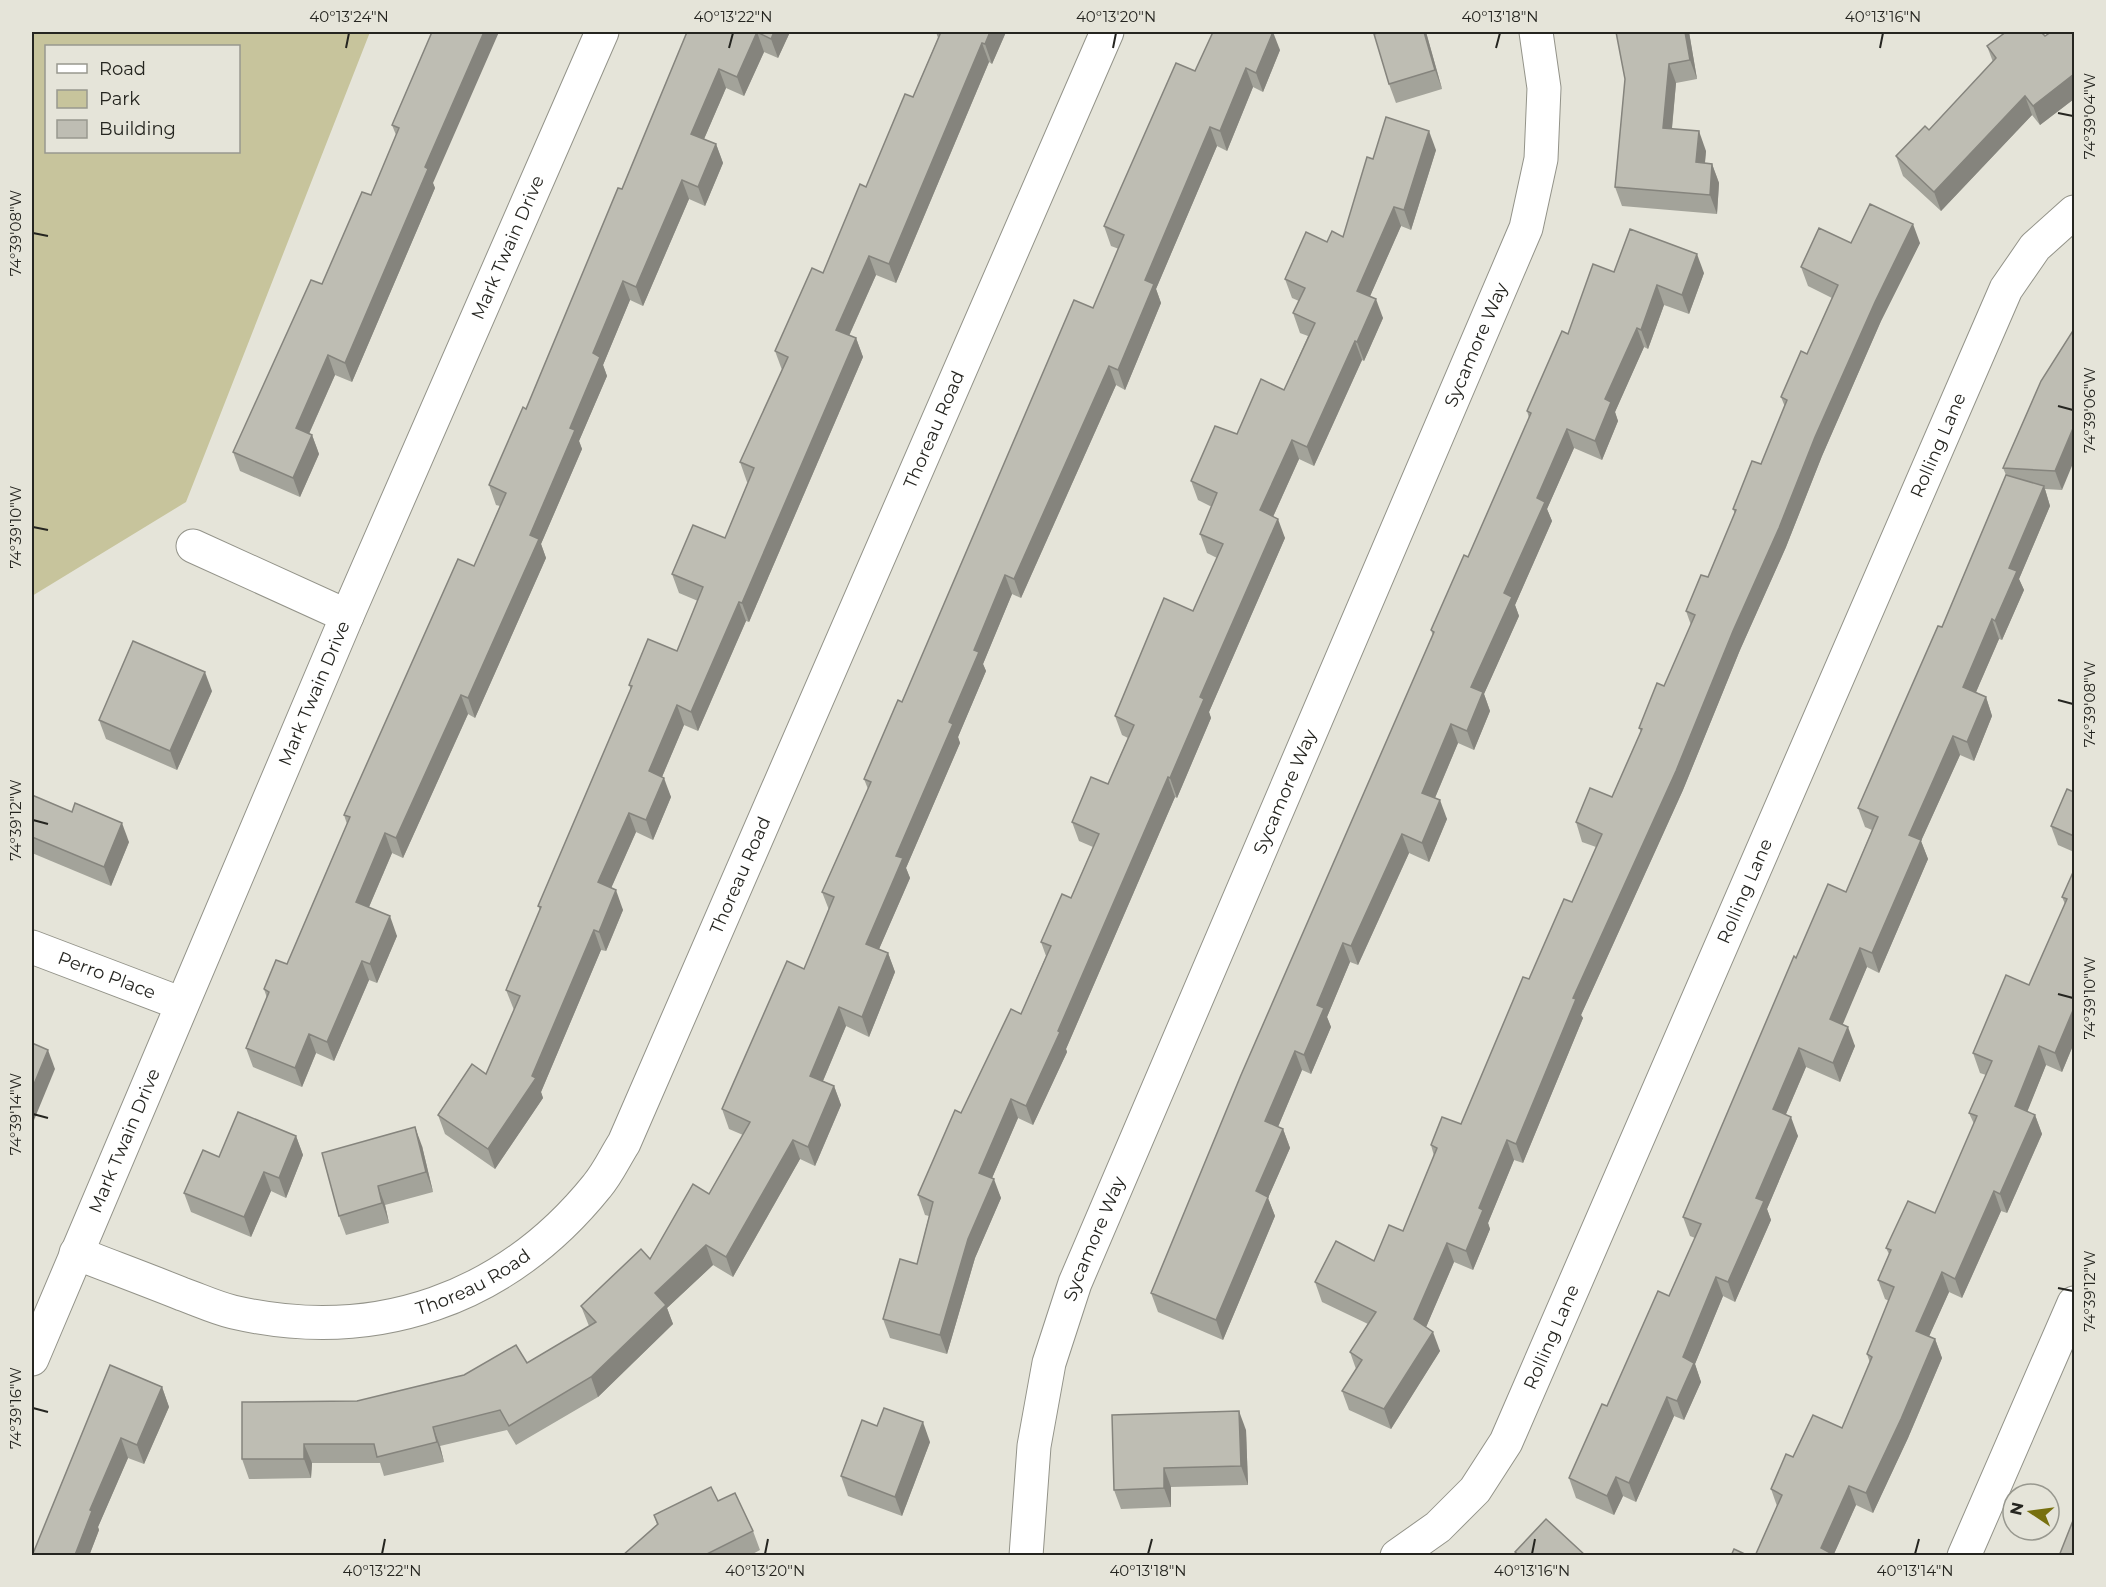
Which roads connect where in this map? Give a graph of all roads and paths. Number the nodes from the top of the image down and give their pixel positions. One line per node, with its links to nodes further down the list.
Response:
1 (602, 32): 6 (street, Mark Twain Drive)
2 (1107, 32): 9 (street, Thoreau Road)
3 (1536, 32): 12 (street, Sycamore Way)
4 (2074, 212): 13 (street, Rolling Lane)
5 (193, 546): 6 (street)
6 (347, 616): 8 (street, Mark Twain Drive)
7 (32, 947): 8 (street, Perro Place)
8 (182, 1004): 9 (street, Mark Twain Drive)
9 (76, 1253): 11 (street, Mark Twain Drive)
10 (2074, 1303): 14 (street)
11 (32, 1359)
12 (1026, 1556)
13 (1397, 1556)
14 (1964, 1556)

